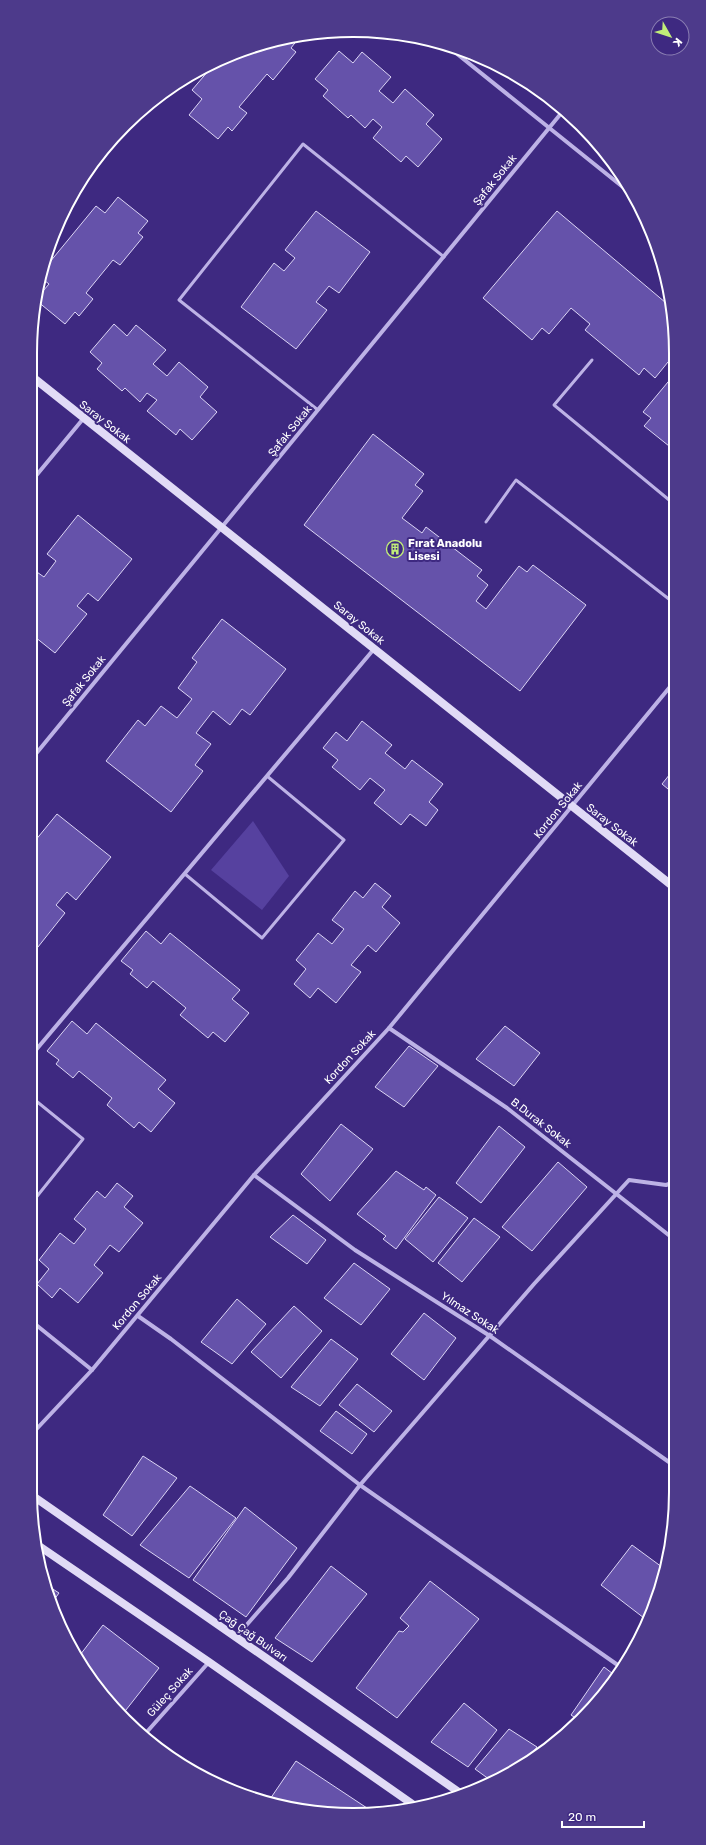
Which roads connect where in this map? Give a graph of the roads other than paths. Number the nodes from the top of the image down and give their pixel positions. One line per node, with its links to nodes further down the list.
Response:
1 (459, 55): 3 (street)
2 (560, 114): 3 (street, Şafak Sokak)
3 (549, 128): 4 (street); 5 (street, Şafak Sokak)
4 (622, 186)
5 (444, 257): 8 (street, Şafak Sokak); 8 (lane)
6 (592, 360): 11 (lane)
7 (37, 382): 9 (main road, Saray Sokak)
8 (318, 410): 13 (street, Şafak Sokak)
9 (83, 418): 10 (street); 13 (main road, Saray Sokak)
10 (37, 474)
11 (669, 500)
12 (486, 522): 14 (lane)
13 (222, 527): 15 (main road, Saray Sokak); 17 (street, Şafak Sokak)
14 (669, 599)
15 (374, 649): 18 (street); 19 (main road, Saray Sokak)
16 (669, 688): 19 (street, Kordon Sokak)
17 (37, 752)
18 (267, 776): 20 (street); 20 (lane)
19 (572, 808): 21 (main road, Saray Sokak); 22 (street, Kordon Sokak)
20 (185, 874): 23 (street)
21 (669, 883)
22 (389, 1028): 25 (street, Kordon Sokak); 27 (street, B.Durak Sokak)
23 (37, 1049)
24 (37, 1102): 28 (lane)
25 (254, 1175): 30 (street, Kordon Sokak); 32 (street, Yılmaz Sokak)
26 (669, 1184): 27 (street)
27 (616, 1194): 29 (street, B.Durak Sokak); 32 (street)
28 (37, 1196)
29 (669, 1235)
30 (138, 1316): 33 (street, Kordon Sokak); 36 (street)
31 (37, 1326): 33 (street)
32 (490, 1336): 35 (street, Yılmaz Sokak); 36 (street)
33 (92, 1370): 34 (street, Kordon Sokak)
34 (37, 1429)
35 (669, 1462)
36 (360, 1485): 39 (street); 41 (street)
37 (37, 1499): 39 (main road, Çağ Çağ Bulvarı)
38 (42, 1548): 40 (main road)
39 (236, 1637): 43 (main road, Çağ Çağ Bulvarı)
40 (209, 1662): 42 (street, Güleç Sokak); 44 (main road)
41 (618, 1665)
42 (147, 1732)
43 (456, 1790)
44 (410, 1803)

